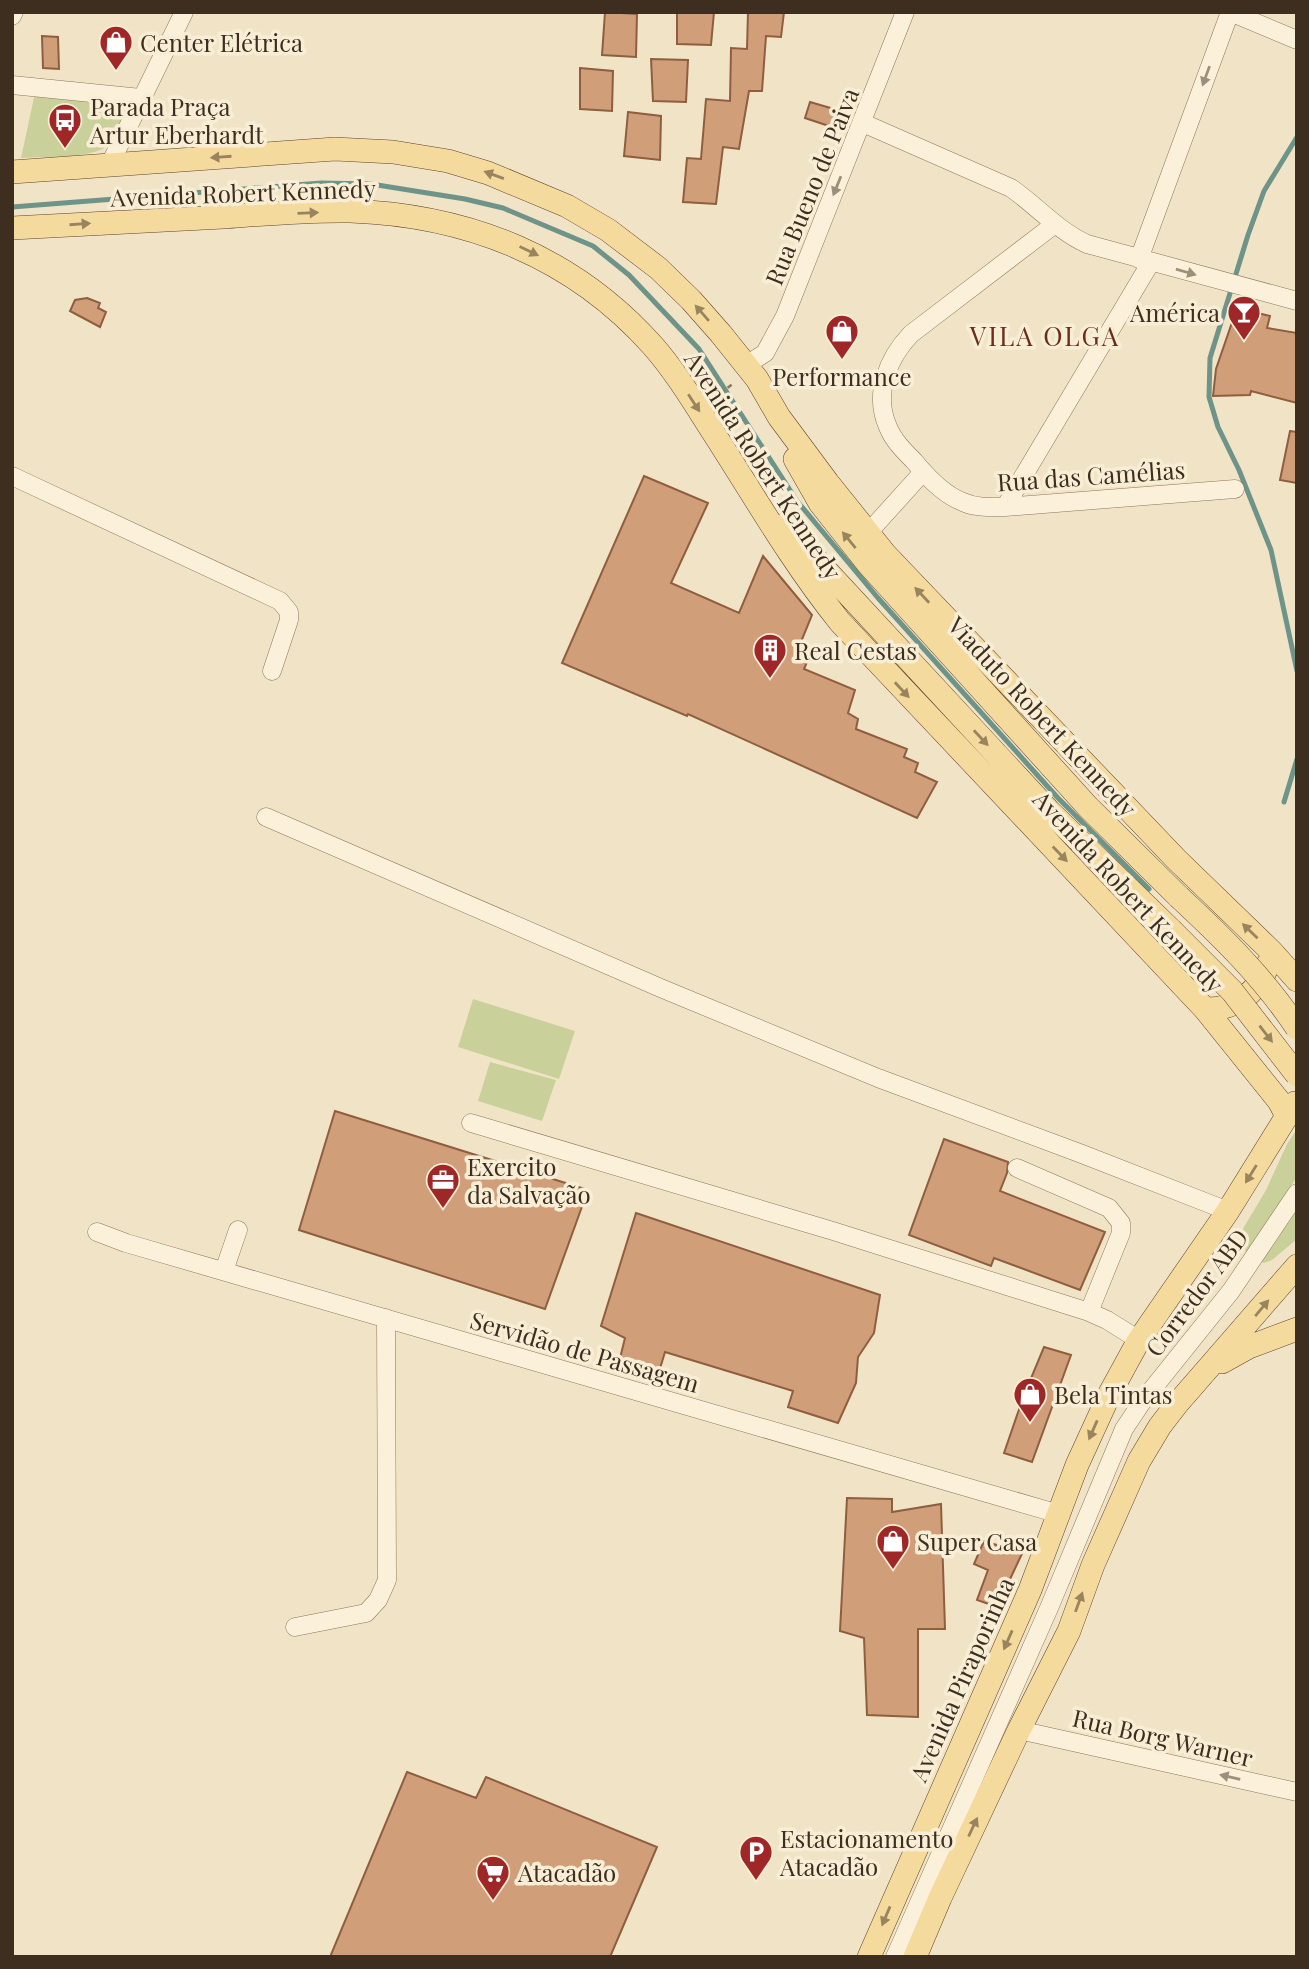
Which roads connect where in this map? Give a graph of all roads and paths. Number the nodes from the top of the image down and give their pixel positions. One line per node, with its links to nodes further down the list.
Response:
1 (184, 12): 6 (street)
2 (905, 12): 7 (street, Rua Bueno de Paiva)
3 (1230, 12): 4 (street); 12 (street, one-way to 12)
4 (1297, 40)
5 (12, 85): 6 (street)
6 (141, 98): 8 (street)
7 (863, 123): 10 (street); 14 (street, Rua Bueno de Paiva, one-way to 14)
8 (110, 164): 9 (main road, Avenida Robert Kennedy); 14 (main road, Avenida Robert Kennedy, one-way to 8)
9 (12, 172)
10 (1055, 224): 12 (street); 18 (street, Rua das Camélias)
11 (12, 228): 20 (main road, Avenida Robert Kennedy, one-way to 20)
12 (1145, 261): 13 (street, one-way to 13); 22 (street)
13 (1297, 301)
14 (746, 365): 17 (main road, Avenida Robert Kennedy)
15 (733, 384): 16 (path)
16 (718, 396)
17 (779, 417): 23 (main road, Avenida Robert Kennedy); 29 (main road, Viaduto Robert Kennedy, one-way to 17, bridge)
18 (923, 472): 22 (street, Rua das Camélias); 23 (street)
19 (12, 476): 24 (street)
20 (745, 481): 28 (main road, Avenida Robert Kennedy, one-way to 28); 30 (main road, one-way to 30, bridge)
21 (1236, 489): 22 (street, Rua das Camélias)
22 (1005, 507)
23 (867, 534): 26 (main road, Avenida Robert Kennedy, one-way to 23)
24 (272, 671)
25 (266, 817): 35 (street)
26 (1271, 951): 27 (main road, Avenida Robert Kennedy); 28 (main road)
27 (1294, 974)
28 (1205, 1009): 31 (main road, Avenida Robert Kennedy)
29 (1297, 1028)
30 (1297, 1075)
31 (1292, 1108): 35 (main road, Avenida Piraporinha, one-way to 35)
32 (471, 1123): 40 (street)
33 (1017, 1168): 40 (street)
34 (1297, 1193): 50 (street, Corredor ABD)
35 (1228, 1211): 43 (main road, Avenida Piraporinha)
36 (239, 1230): 39 (street)
37 (97, 1232): 39 (street, Servidão de Passagem)
38 (1297, 1266): 44 (main road, one-way to 38)
39 (224, 1271): 41 (street, Servidão de Passagem)
40 (1089, 1312): 43 (street)
41 (386, 1318): 45 (street, Servidão de Passagem); 46 (street)
42 (1297, 1329): 44 (main road)
43 (1139, 1340): 45 (main road, Avenida Piraporinha, one-way to 45)
44 (1199, 1378): 47 (main road, one-way to 44)
45 (1059, 1514): 49 (main road, Avenida Piraporinha, one-way to 49)
46 (295, 1627)
47 (1018, 1730): 48 (street, Rua Borg Warner, one-way to 47); 51 (main road, one-way to 47)
48 (1297, 1792)
49 (869, 1957)
50 (895, 1957)
51 (915, 1957)

